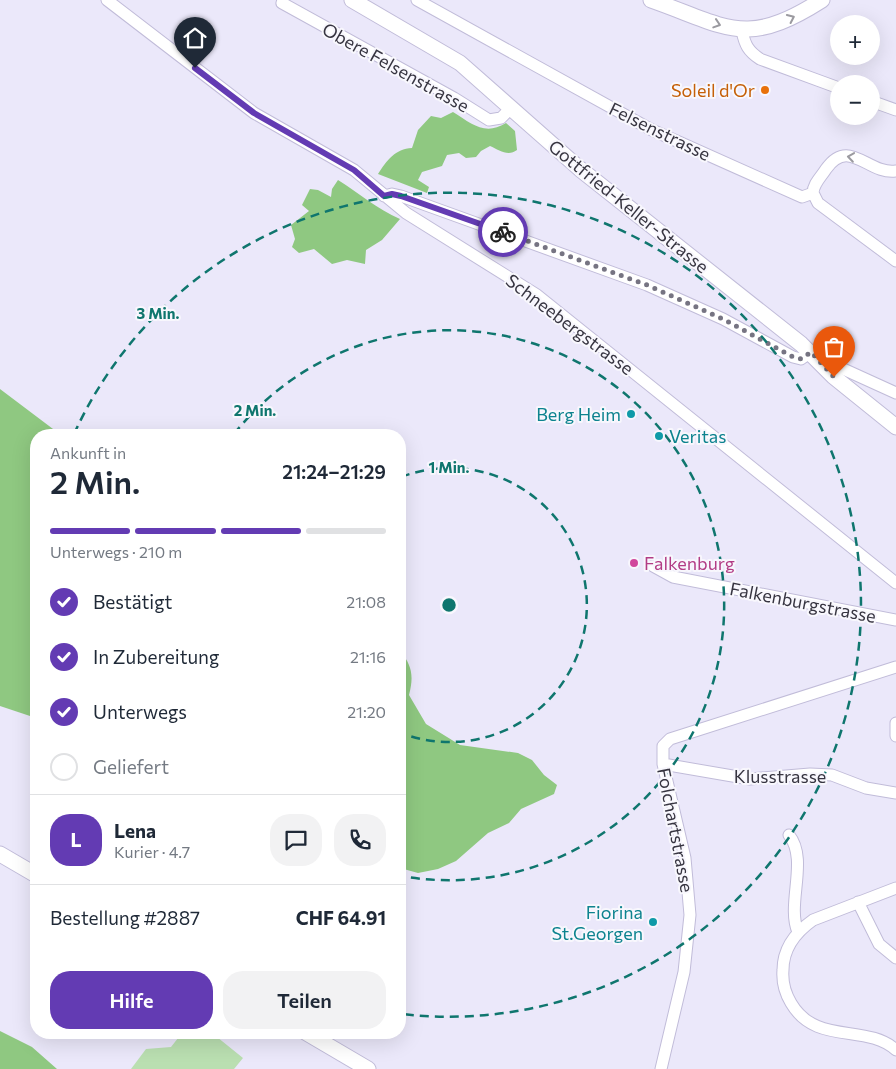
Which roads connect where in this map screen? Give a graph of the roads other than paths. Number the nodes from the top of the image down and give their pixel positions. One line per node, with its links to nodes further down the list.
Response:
1 (107, 0): 14 (street, Schneebergstrasse)
2 (283, 0): 10 (street, Obere Felsenstrasse)
3 (352, 0): 10 (street, Gottfried-Keller-Strasse)
4 (417, 0): 13 (street, Felsenstrasse)
5 (651, 0): 7 (street, one-way to 7)
6 (822, 0): 7 (street, one-way to 6)
7 (742, 31): 8 (street)
8 (830, 85)
9 (880, 104): 11 (street)
10 (511, 108): 16 (street, Gottfried-Keller-Strasse)
11 (896, 110)
12 (896, 171): 13 (street, one-way to 13)
13 (813, 193): 15 (street)
14 (384, 196): 16 (street); 21 (street, Schneebergstrasse)
15 (896, 261)
16 (811, 352): 17 (street, Gottfried-Keller-Strasse)
17 (830, 372): 18 (street); 19 (street, Gottfried-Keller-Strasse)
18 (896, 393)
19 (896, 427)
20 (653, 566): 22 (street, Falkenburgstrasse)
21 (896, 583)
22 (896, 620)
23 (896, 667): 26 (street, Folchartstrasse)
24 (896, 723): 25 (street)
25 (896, 736)
26 (663, 764): 27 (street, Klusstrasse); 38 (street, Folchartstrasse)
27 (896, 794)
28 (789, 834): 33 (street)
29 (0, 854): 30 (street)
30 (30, 872)
31 (896, 888): 32 (street)
32 (858, 902): 33 (street); 34 (street)
33 (798, 932): 36 (street)
34 (896, 958)
35 (317, 1039): 37 (street)
36 (896, 1050)
37 (368, 1069)
38 (661, 1069)

